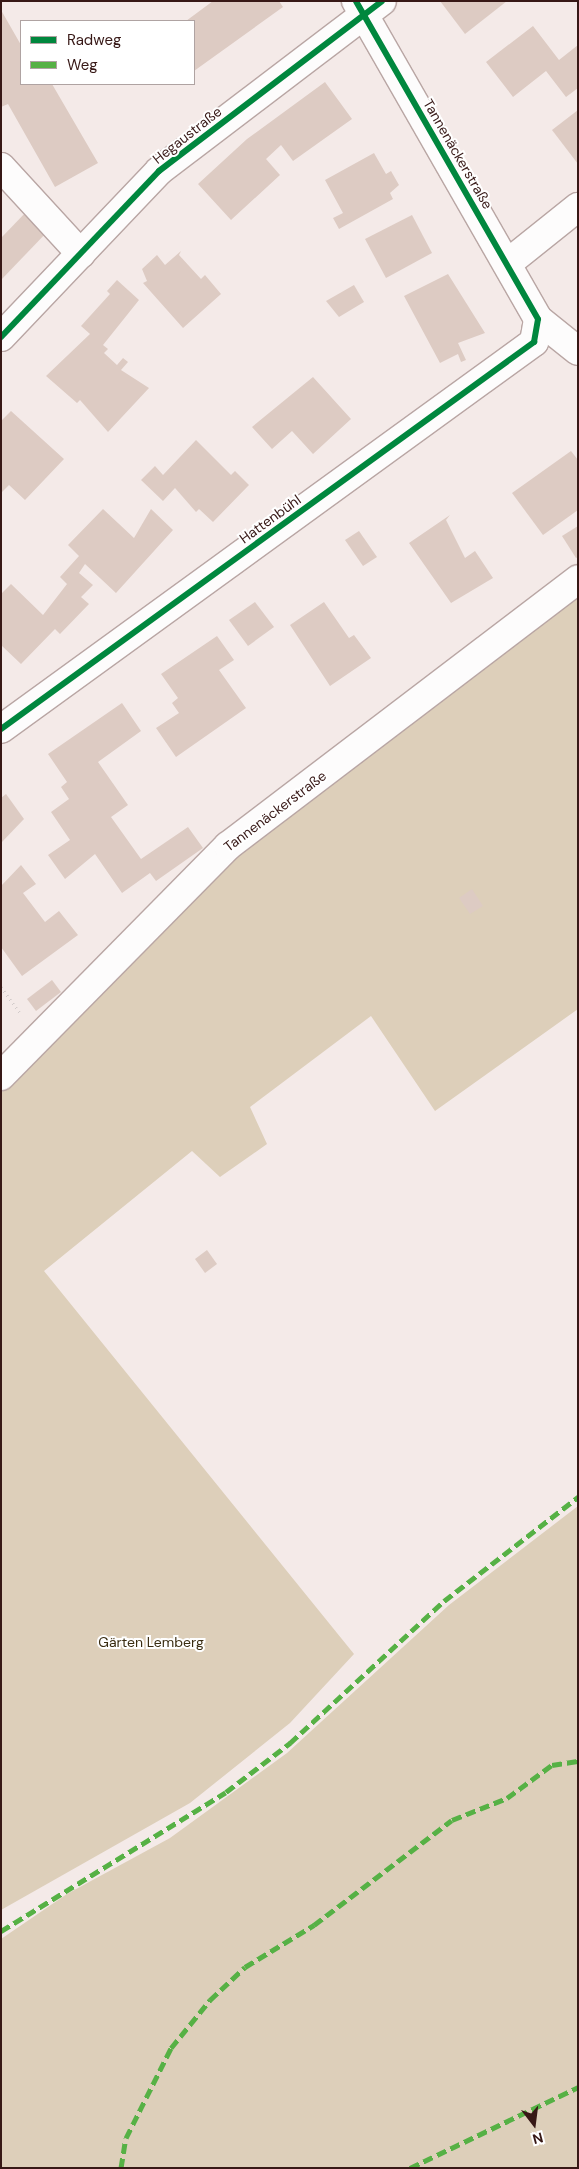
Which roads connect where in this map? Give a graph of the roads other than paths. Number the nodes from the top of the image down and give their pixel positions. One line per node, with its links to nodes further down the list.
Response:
1 (367, 6): 4 (street, Hegaustraße); 5 (street, Tannenäckerstraße)
2 (1, 168): 4 (street)
3 (578, 208): 5 (street)
4 (81, 254): 7 (street, Hegaustraße)
5 (508, 263): 6 (street, Tannenäckerstraße)
6 (538, 319): 8 (street, Tannenäckerstraße); 10 (street, Hattenbühl)
7 (1, 337)
8 (578, 351)
9 (578, 579): 11 (street, Tannenäckerstraße)
10 (1, 729)
11 (1, 1076)

